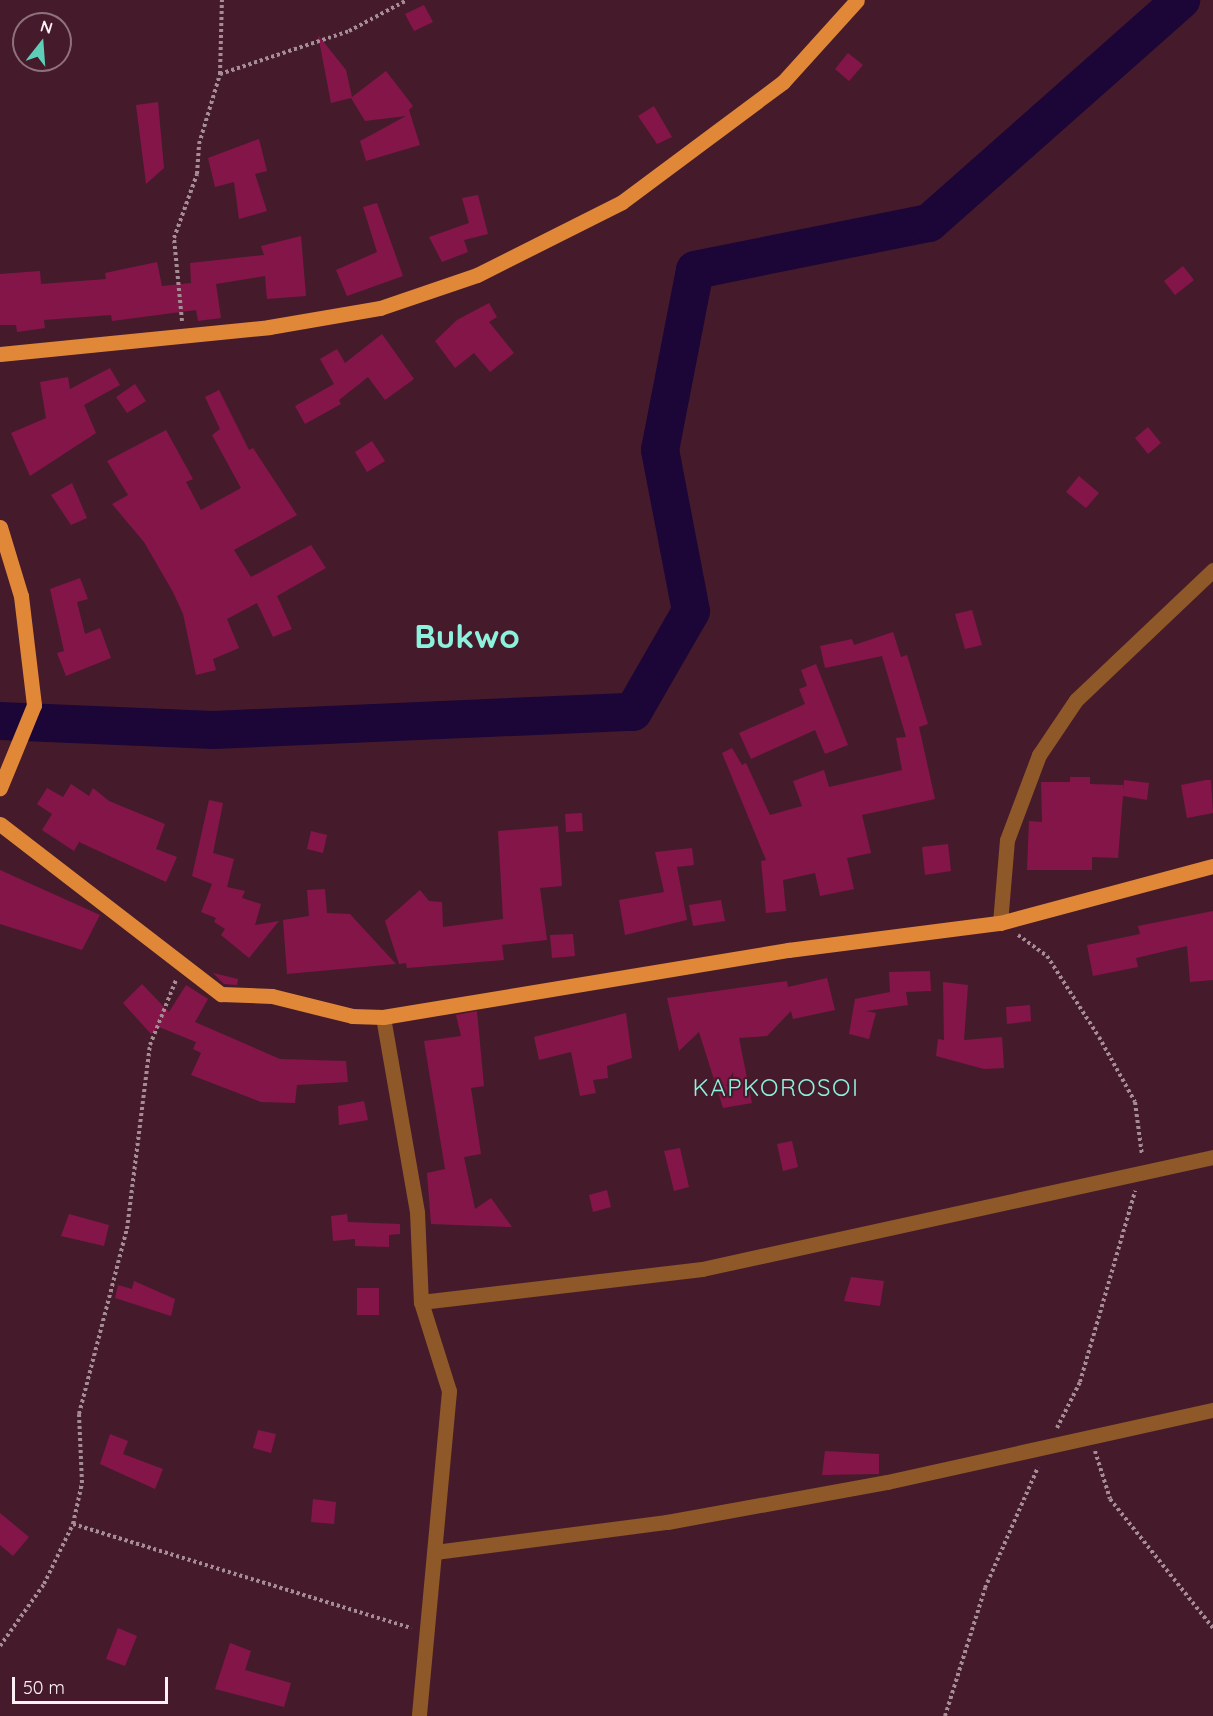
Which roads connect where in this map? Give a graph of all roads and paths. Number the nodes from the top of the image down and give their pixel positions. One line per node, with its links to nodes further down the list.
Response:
1 (222, 0): 4 (path)
2 (408, 0): 4 (path)
3 (857, 0): 5 (main road)
4 (220, 74): 5 (path)
5 (184, 336): 6 (main road)
6 (0, 354)
7 (0, 527): 9 (main road)
8 (1211, 575): 12 (street)
9 (4, 781)
10 (0, 824): 13 (main road)
11 (1213, 866): 12 (main road)
12 (1000, 923): 14 (main road); 16 (path)
13 (182, 962): 14 (main road); 20 (path)
14 (383, 1017): 17 (street)
15 (1213, 1157): 16 (street)
16 (1144, 1168): 17 (street)
17 (421, 1302): 21 (street)
18 (1213, 1410): 19 (street)
19 (1093, 1436): 21 (street); 22 (path)
20 (73, 1524): 23 (path); 24 (path)
21 (435, 1552): 23 (street)
22 (1213, 1628)
23 (429, 1633): 25 (street)
24 (0, 1646)
25 (419, 1716)

